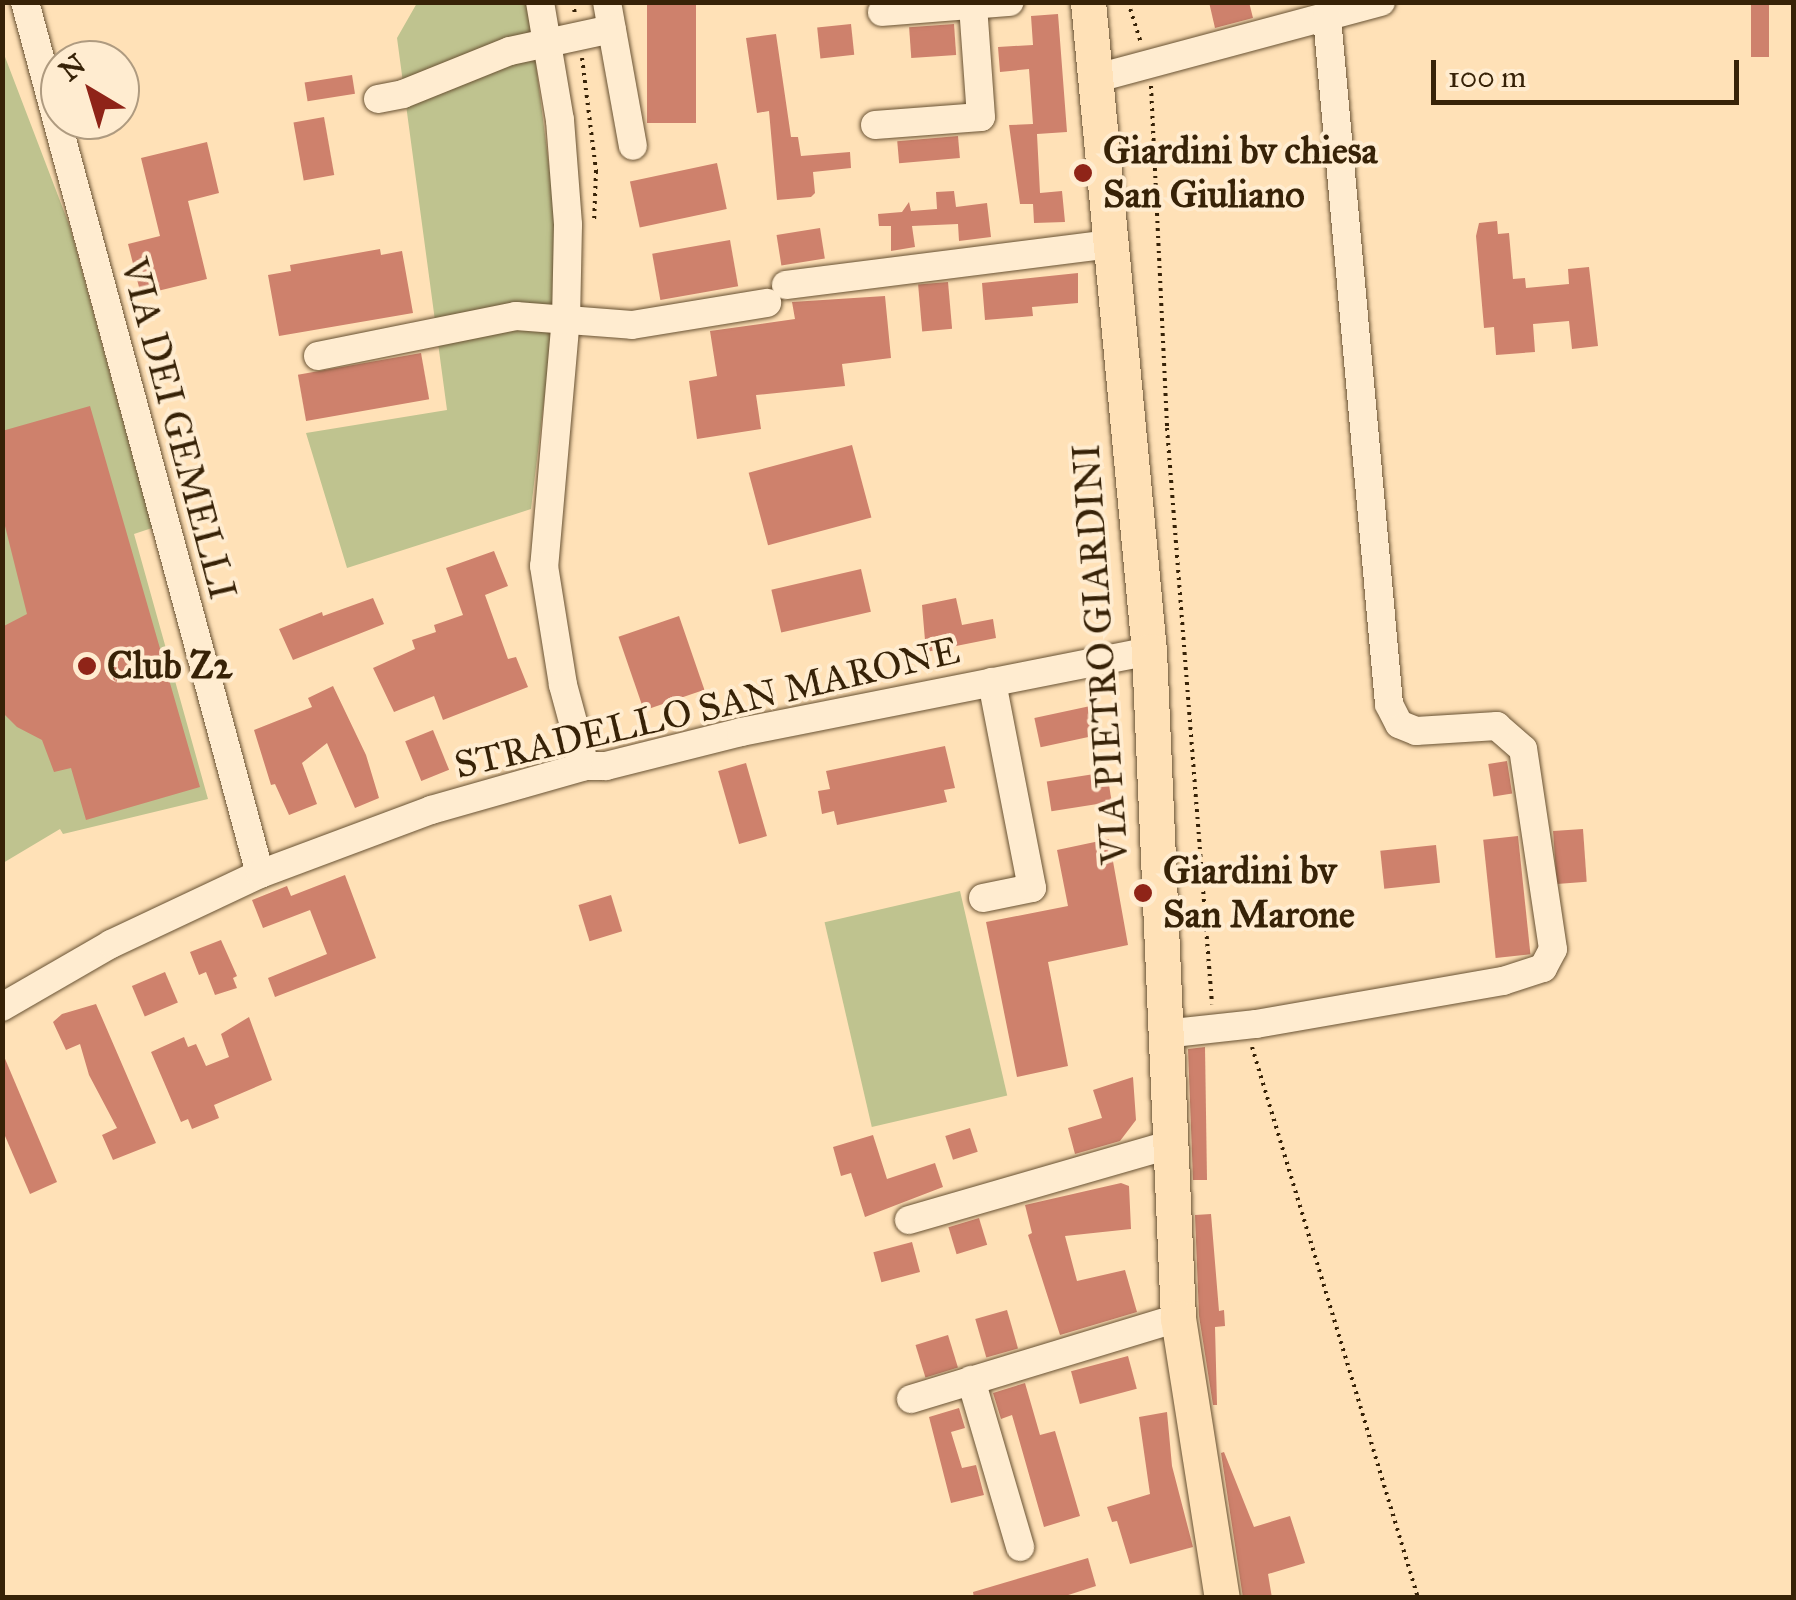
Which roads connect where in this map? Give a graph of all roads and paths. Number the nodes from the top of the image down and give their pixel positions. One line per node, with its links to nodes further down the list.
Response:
1 (25, 2): 23 (street, VIA DEI GEMELLI)
2 (540, 2): 11 (street)
3 (1010, 2): 7 (street)
4 (1088, 2): 13 (main road, VIA PIETRO GIARDINI)
5 (1128, 2): 12 (path)
6 (1381, 2): 10 (street)
7 (973, 5): 8 (street); 15 (street)
8 (882, 12)
9 (610, 16): 11 (street); 16 (street)
10 (1326, 18): 12 (street); 26 (street)
11 (547, 41): 14 (street); 18 (street)
12 (1150, 66): 13 (street); 26 (path)
13 (1096, 78): 17 (main road, VIA PIETRO GIARDINI)
14 (378, 99)
15 (876, 125)
16 (633, 146)
17 (1112, 244): 18 (street); 20 (main road, VIA PIETRO GIARDINI)
18 (566, 318): 19 (street); 22 (street)
19 (318, 356)
20 (1150, 651): 21 (street, STRADELLO SAN MARONE); 27 (main road, VIA PIETRO GIARDINI)
21 (992, 682): 22 (street, STRADELLO SAN MARONE); 24 (street, STRADELLO SAN MARONE)
22 (585, 766): 23 (street, STRADELLO SAN MARONE)
23 (260, 874): 25 (street, STRADELLO SAN MARONE)
24 (982, 898)
25 (2, 1006)
26 (1214, 1029): 27 (street); 35 (path)
27 (1164, 1034): 28 (main road, VIA PIETRO GIARDINI)
28 (1168, 1146): 29 (street); 30 (main road, VIA PIETRO GIARDINI)
29 (909, 1220)
30 (1178, 1318): 31 (street); 34 (main road, VIA PIETRO GIARDINI)
31 (971, 1380): 32 (street); 33 (street)
32 (911, 1399)
33 (1020, 1547)
34 (1222, 1598)
35 (1418, 1598)

